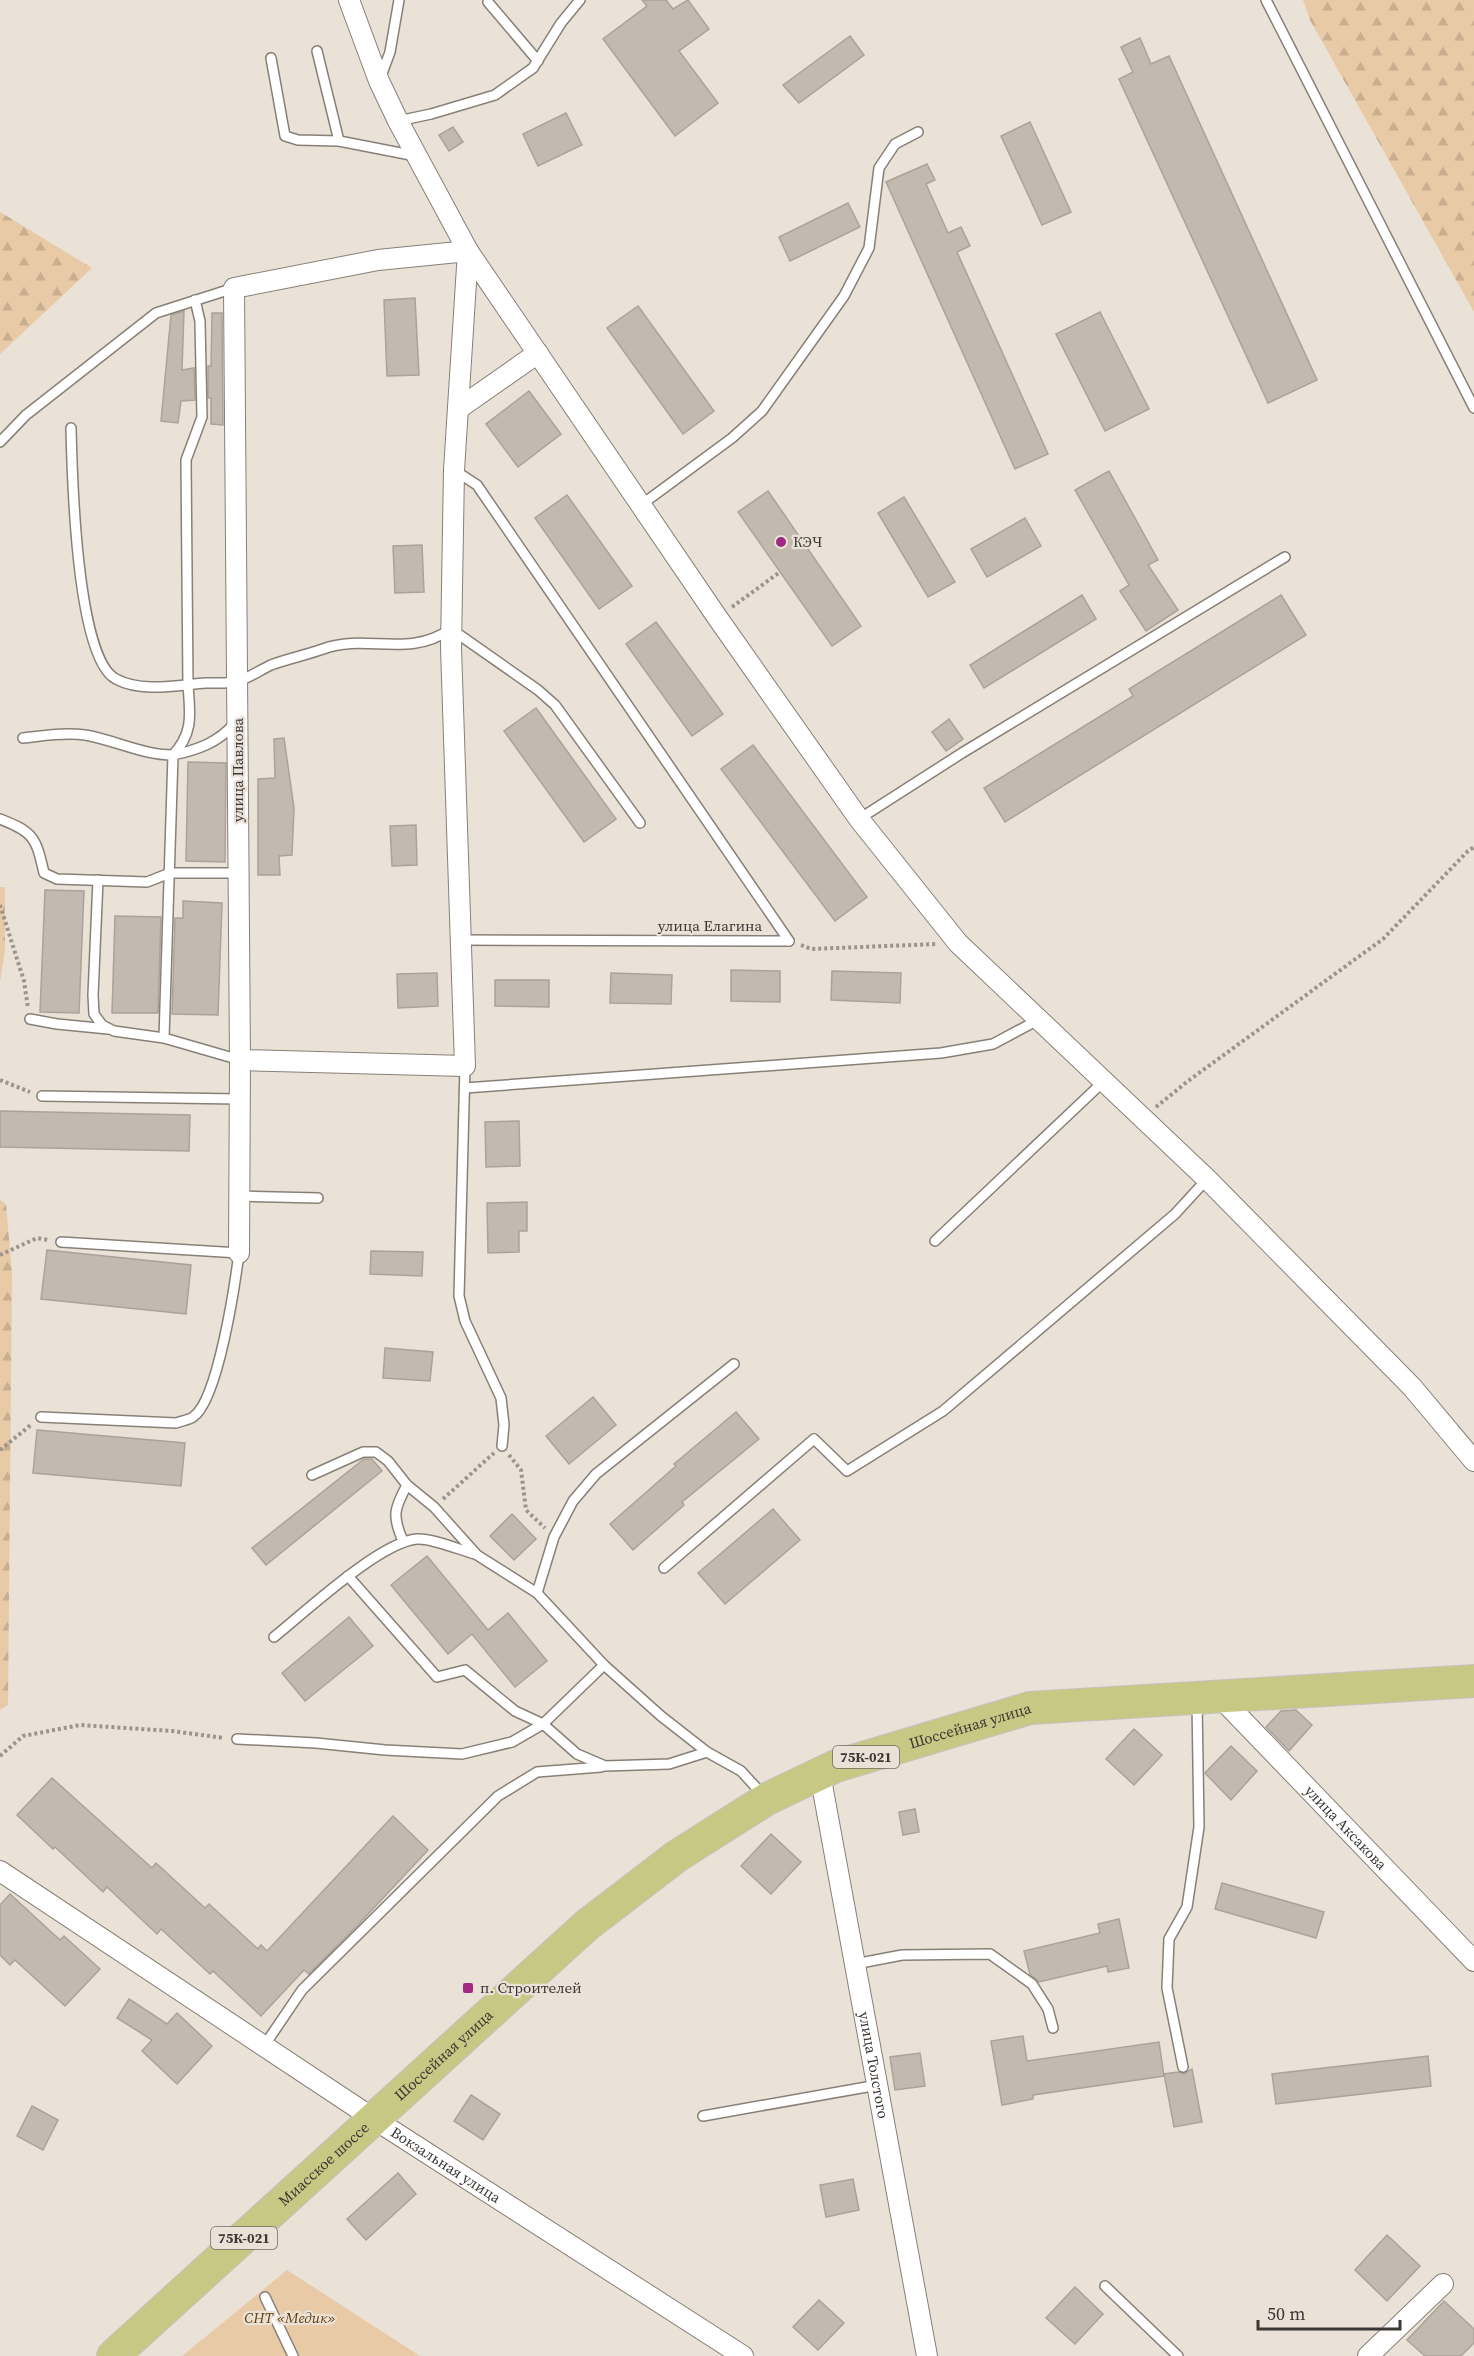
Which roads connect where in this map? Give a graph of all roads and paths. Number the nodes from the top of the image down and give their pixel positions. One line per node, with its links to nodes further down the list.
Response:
1 (349, 0): 9 (street)
2 (399, 0): 9 (lane)
3 (580, 0): 8 (lane)
4 (1266, 0): 18 (lane)
5 (488, 2): 8 (lane)
6 (317, 51): 12 (lane)
7 (271, 58): 12 (lane)
8 (538, 61): 10 (lane)
9 (379, 81): 10 (street)
10 (398, 121): 13 (street)
11 (918, 132): 23 (lane)
12 (339, 141): 13 (lane)
13 (416, 156): 14 (street)
14 (468, 251): 15 (street); 17 (street); 19 (street)
15 (234, 288): 16 (lane); 28 (street, улица Павлова)
16 (195, 300): 21 (lane); 29 (lane)
17 (537, 353): 19 (street); 23 (street)
18 (1474, 408)
19 (458, 409): 22 (street)
20 (71, 428): 29 (lane)
21 (0, 442)
22 (454, 470): 27 (street); 42 (lane)
23 (641, 505): 26 (street)
24 (1285, 557): 34 (lane)
25 (780, 572): 26 (path)
26 (717, 617): 34 (street)
27 (451, 629): 28 (lane); 35 (lane); 41 (street)
28 (237, 681): 29 (lane); 30 (street, улица Павлова)
29 (188, 684): 32 (lane)
30 (237, 720): 32 (lane); 38 (street, улица Павлова)
31 (23, 738): 32 (lane)
32 (173, 755): 37 (lane)
33 (0, 819): 39 (lane)
34 (859, 819): 43 (street)
35 (640, 823)
36 (1474, 847): 55 (path)
37 (170, 873): 38 (lane); 39 (lane); 47 (lane)
38 (238, 873): 48 (street, улица Павлова)
39 (98, 880): 46 (lane)
40 (0, 905): 44 (path)
41 (460, 940): 42 (lane, улица Елагина); 49 (street)
42 (789, 941): 43 (path)
43 (958, 943): 45 (street)
44 (30, 1019): 46 (lane)
45 (1038, 1020): 51 (street); 52 (lane)
46 (111, 1029): 47 (lane)
47 (164, 1038): 48 (lane)
48 (240, 1060): 49 (street); 54 (street, улица Павлова)
49 (465, 1066): 52 (lane)
50 (0, 1080): 53 (path)
51 (1103, 1082): 55 (street); 59 (lane)
52 (465, 1088): 65 (lane)
53 (42, 1096): 54 (lane)
54 (239, 1099): 57 (street, улица Павлова)
55 (1141, 1119): 56 (street)
56 (1207, 1179): 67 (street); 74 (lane)
57 (239, 1196): 58 (lane); 61 (street, улица Павлова)
58 (318, 1198)
59 (935, 1241)
60 (61, 1242): 61 (lane); 62 (path)
61 (239, 1253): 64 (lane)
62 (0, 1255)
63 (734, 1364): 71 (lane)
64 (41, 1417): 66 (path)
65 (501, 1446): 70 (path); 71 (path)
66 (0, 1450)
67 (1474, 1461)
68 (312, 1475): 69 (lane)
69 (407, 1485): 70 (lane); 72 (lane)
70 (434, 1507): 73 (lane)
71 (554, 1537): 76 (lane)
72 (402, 1541): 73 (lane); 75 (lane)
73 (477, 1555): 76 (lane)
74 (664, 1568)
75 (348, 1576): 77 (lane); 81 (lane)
76 (537, 1593): 78 (lane)
77 (274, 1637)
78 (604, 1665): 81 (lane); 83 (lane)
79 (1474, 1681): 80 (main road, Шоссейная улица / 75К-021)
80 (1207, 1696): 86 (main road, Шоссейная улица / 75К-021); 89 (street, улица Аксакова); 93 (lane)
81 (543, 1724): 82 (lane); 85 (lane)
82 (237, 1739): 84 (path)
83 (707, 1752): 85 (lane); 87 (lane)
84 (0, 1756)
85 (605, 1766): 92 (lane)
86 (820, 1774): 87 (main road, Шоссейная улица / 75К-021); 90 (street, улица Толстого)
87 (767, 1799): 96 (main road, Шоссейная улица / 75К-021)
88 (0, 1871): 92 (street, Вокзальная улица)
89 (1474, 1961)
90 (855, 1964): 91 (lane); 94 (street, улица Толстого)
91 (1053, 2028)
92 (264, 2046): 96 (street, Вокзальная улица)
93 (1183, 2067)
94 (878, 2085): 95 (lane); 103 (street, улица Толстого)
95 (703, 2116)
96 (374, 2119): 100 (main road, Миасское шоссе / 75К-021); 102 (street, Вокзальная улица)
97 (1443, 2284): 105 (street)
98 (1105, 2286): 104 (lane)
99 (265, 2297): 101 (lane)
100 (113, 2356)
101 (293, 2356)
102 (743, 2356)
103 (927, 2356)
104 (1178, 2356)
105 (1368, 2356)

